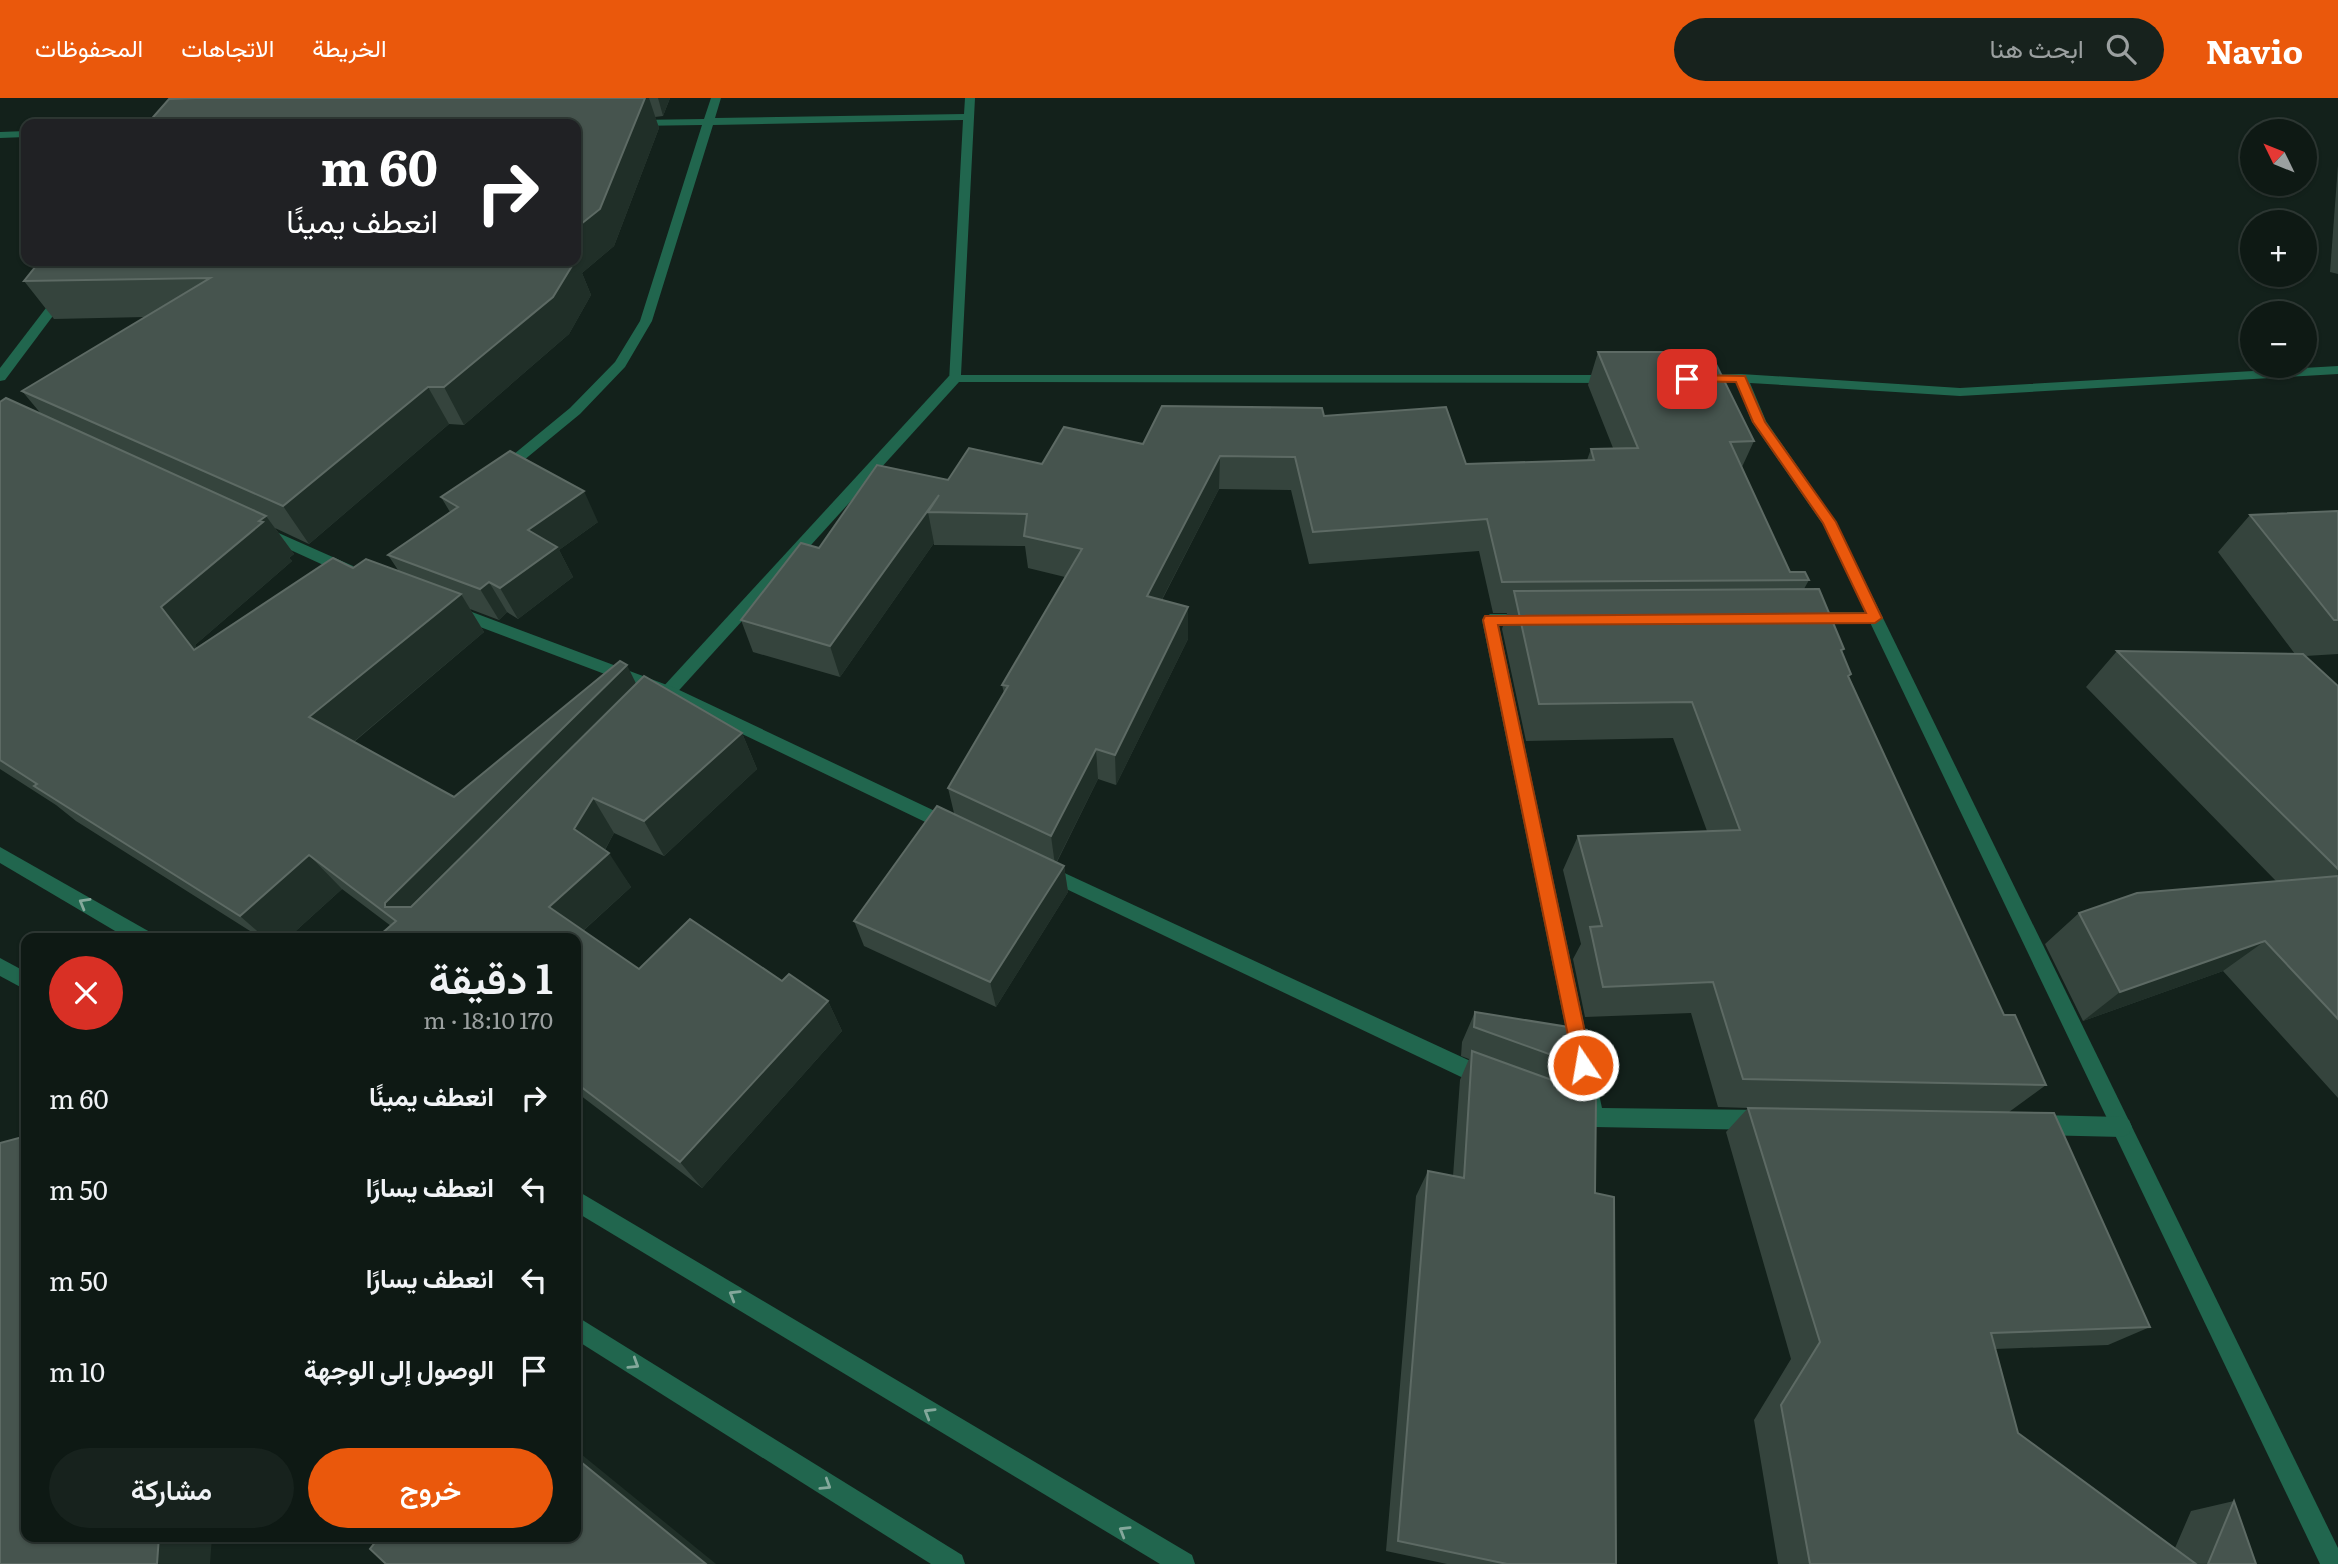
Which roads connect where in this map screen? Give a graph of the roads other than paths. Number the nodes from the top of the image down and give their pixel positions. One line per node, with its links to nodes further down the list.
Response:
1 (716, 98): 4 (street)
2 (971, 98): 3 (street)
3 (970, 117): 4 (street); 11 (street)
4 (708, 121): 5 (street); 15 (street)
5 (615, 123)
6 (21, 134): 7 (street)
7 (0, 135)
8 (84, 266): 10 (street)
9 (2338, 370): 14 (street)
10 (0, 377)
11 (954, 379): 12 (street); 22 (street)
12 (1630, 379)
13 (1686, 379): 14 (street)
14 (1741, 379): 20 (street)
15 (493, 478)
16 (247, 524): 17 (street)
17 (370, 580)
18 (435, 604): 22 (street)
19 (1793, 618): 20 (street)
20 (1875, 618): 35 (street)
21 (1545, 620): 32 (street)
22 (668, 692): 23 (street); 24 (street)
23 (640, 722)
24 (969, 835)
25 (0, 854): 27 (street, one-way to 25)
26 (1032, 865): 30 (street)
27 (134, 933)
28 (0, 966): 29 (street)
29 (21, 979)
30 (1508, 1086)
31 (1557, 1104): 32 (street)
32 (1594, 1117): 33 (street)
33 (1774, 1120)
34 (2025, 1125): 35 (street)
35 (2122, 1127): 40 (street)
36 (581, 1203): 39 (street, one-way to 36)
37 (581, 1330): 38 (street, one-way to 38)
38 (953, 1564)
39 (1183, 1564)
40 (2333, 1564)

